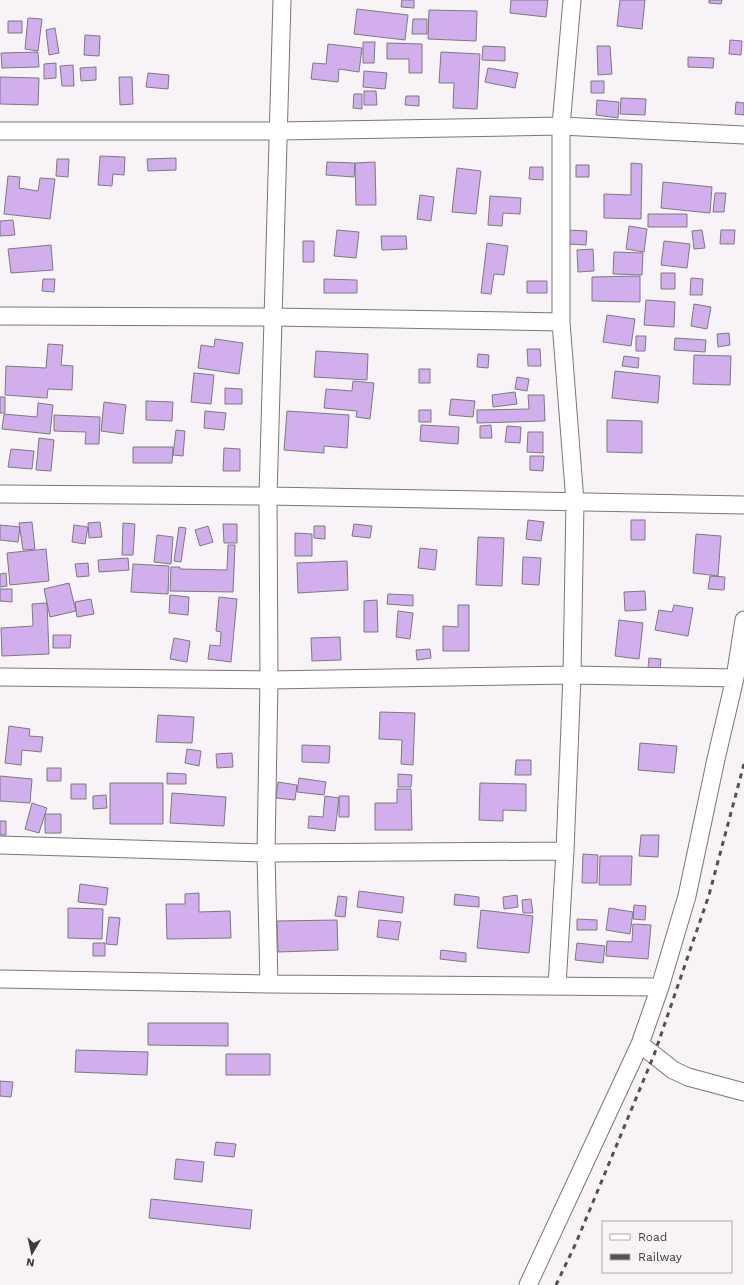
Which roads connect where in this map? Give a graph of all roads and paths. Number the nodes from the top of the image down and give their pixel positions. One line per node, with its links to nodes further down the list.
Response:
1 (282, 0): 5 (street)
2 (572, 0): 3 (street)
3 (561, 126): 5 (street); 6 (street); 9 (street)
4 (0, 131): 5 (street)
5 (279, 131): 8 (street)
6 (744, 135)
7 (0, 316): 8 (street)
8 (273, 317): 9 (street); 11 (street)
9 (561, 322): 12 (street)
10 (0, 494): 11 (street)
11 (268, 496): 12 (street); 18 (street)
12 (575, 502): 13 (street); 15 (street)
13 (744, 505)
14 (744, 620): 17 (street)
15 (572, 675): 17 (street); 18 (street); 20 (street)
16 (0, 677): 18 (street)
17 (735, 678): 25 (street)
18 (269, 680): 21 (street)
19 (0, 846): 21 (street)
20 (565, 851): 21 (street); 24 (street)
21 (266, 853): 23 (street)
22 (0, 979): 23 (street)
23 (268, 984): 24 (street)
24 (557, 986): 25 (street)
25 (660, 987): 26 (street)
26 (640, 1044): 27 (street); 28 (street)
27 (744, 1092)
28 (528, 1285)

